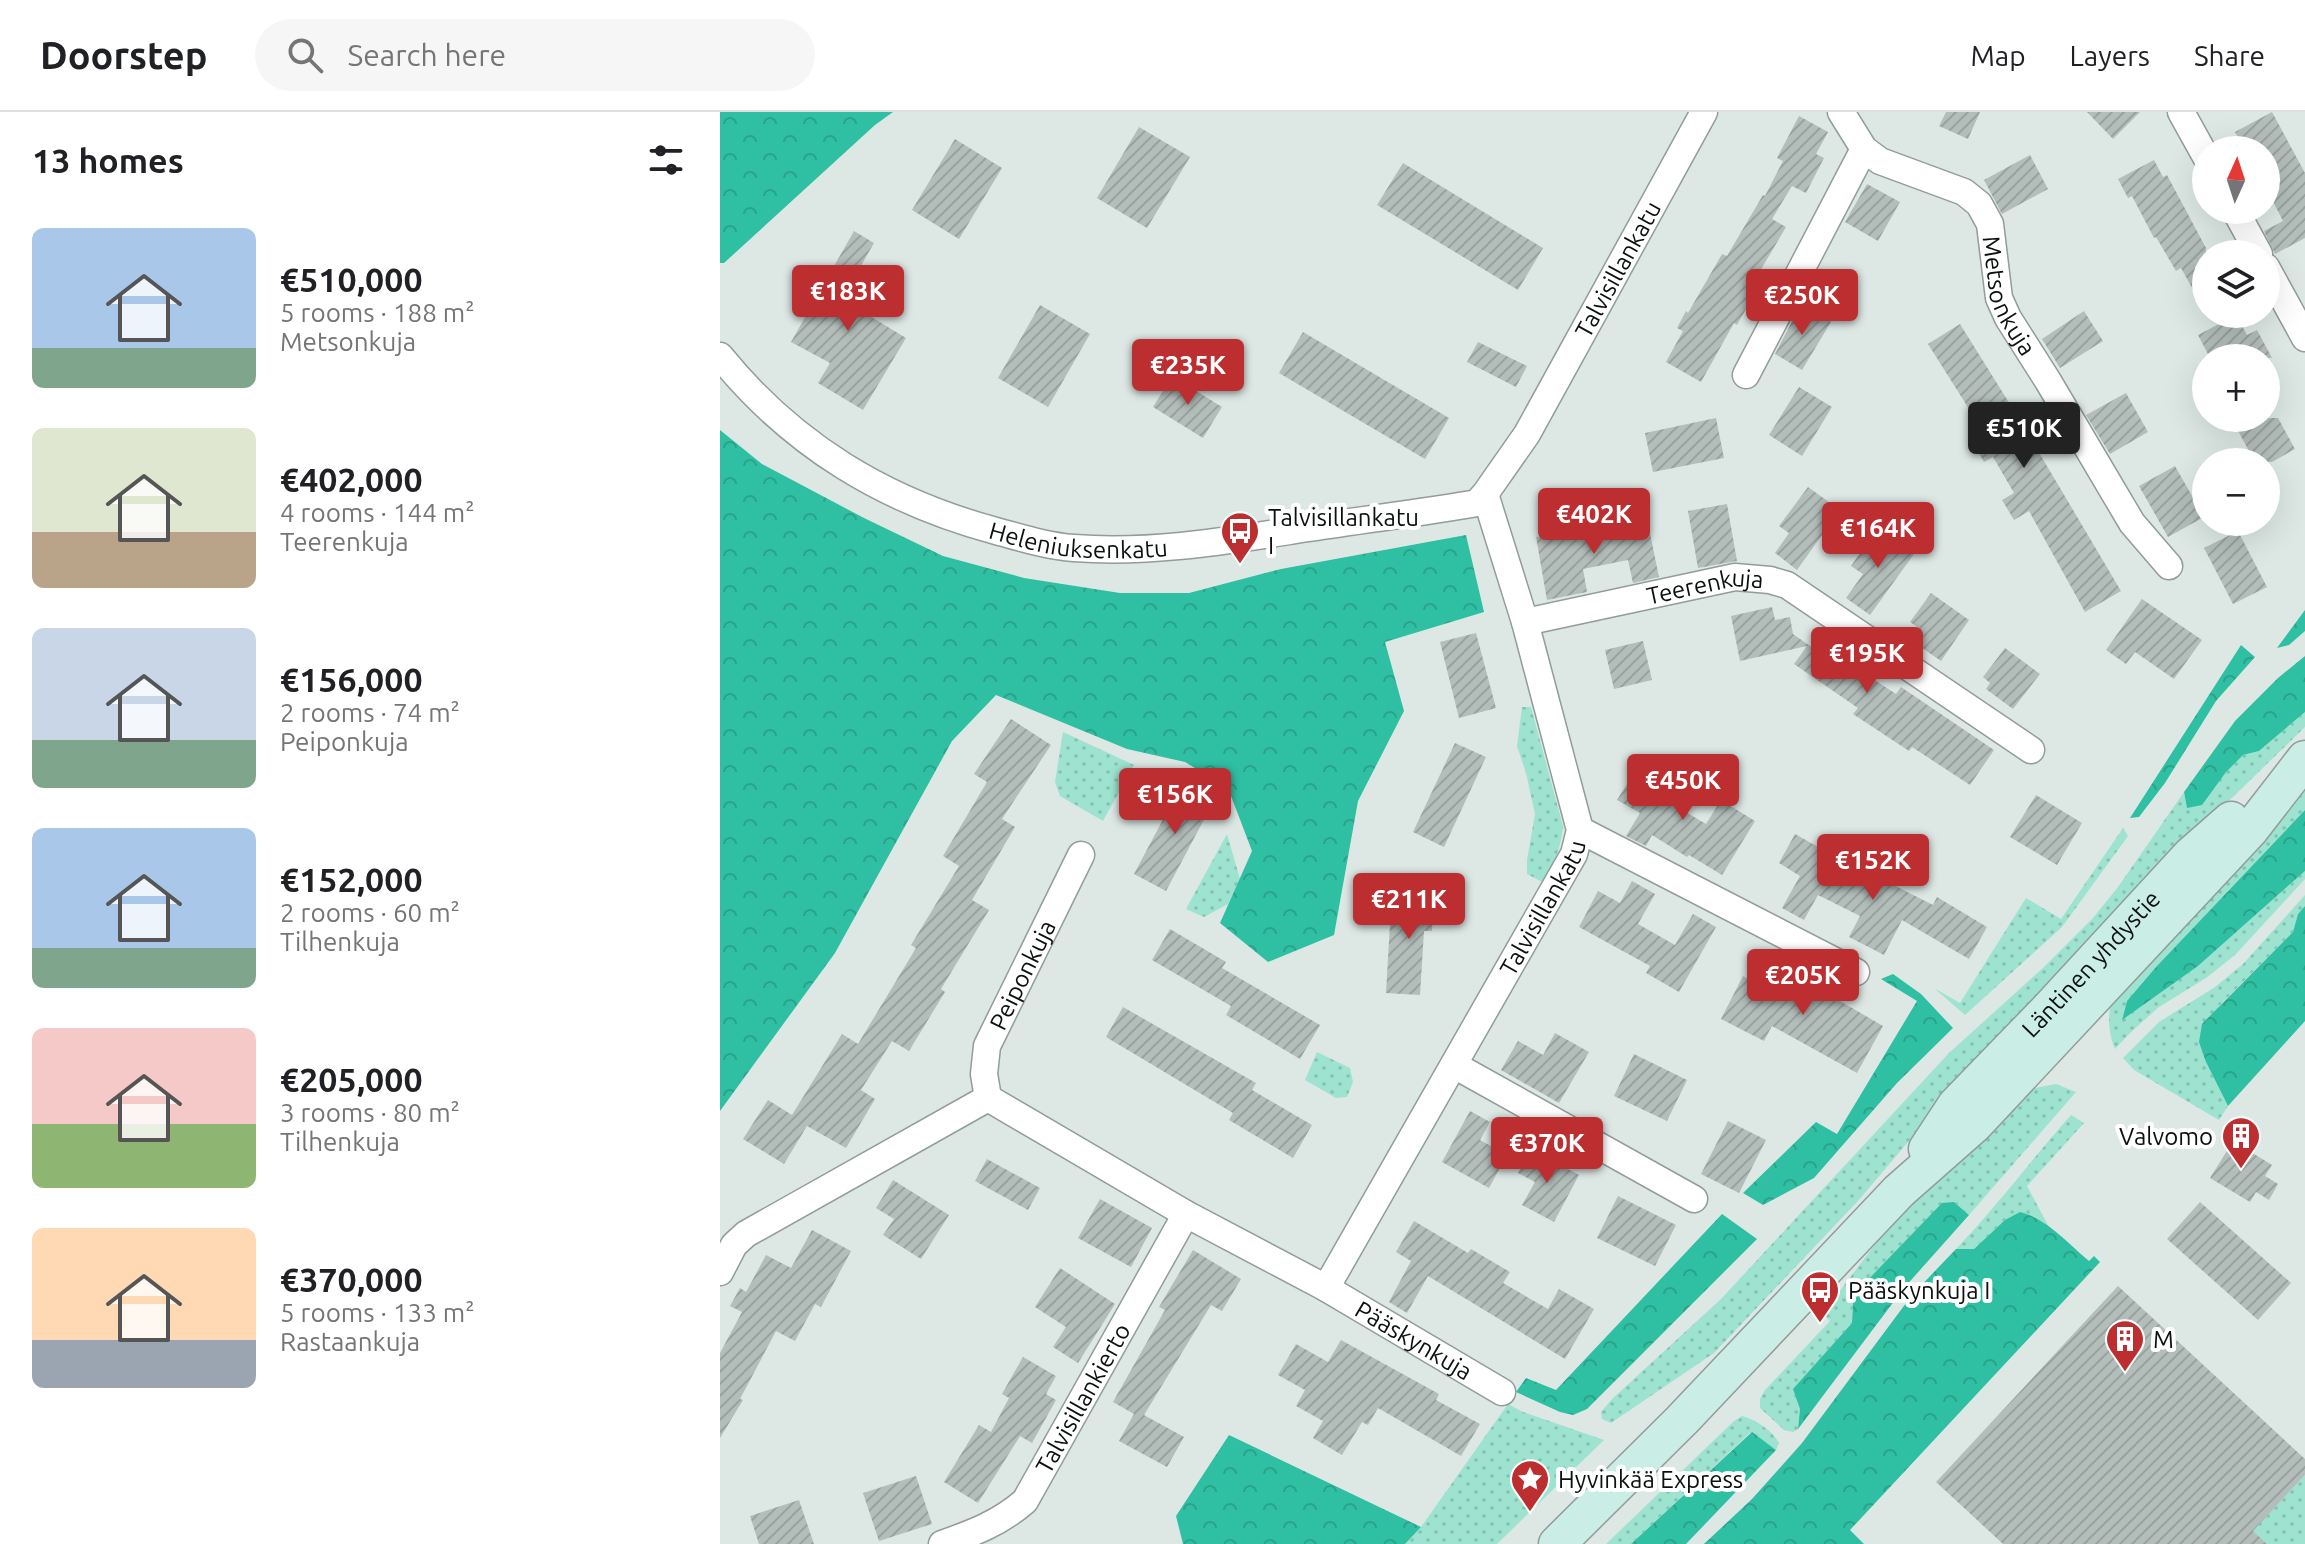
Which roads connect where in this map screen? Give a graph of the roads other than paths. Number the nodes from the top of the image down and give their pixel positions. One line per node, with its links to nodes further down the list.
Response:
1 (1704, 112): 10 (street, Talvisillankatu)
2 (1841, 112): 5 (street, Metsonkuja)
3 (2181, 112): 4 (street)
4 (2194, 136)
5 (1864, 149): 9 (street); 11 (street, Metsonkuja)
6 (2280, 292): 7 (street)
7 (2305, 338)
8 (720, 356): 10 (street, Heleniuksenkatu)
9 (1746, 375)
10 (1485, 494): 12 (street, Talvisillankatu)
11 (2169, 566)
12 (1525, 622): 13 (street, Teerenkuja); 15 (street, Talvisillankatu)
13 (2031, 750)
14 (2305, 757): 26 (main road, Läntinen yhdystie)
15 (1580, 830): 17 (street); 18 (street, Talvisillankatu)
16 (1081, 855): 19 (street, Peiponkuja)
17 (1856, 972)
18 (1454, 1065): 20 (street); 23 (street, Talvisillankatu)
19 (988, 1098): 21 (street); 22 (street)
20 (1694, 1199)
21 (1186, 1214): 23 (street); 25 (street, Talvisillankierto)
22 (720, 1272)
23 (1326, 1288): 24 (street, Pääskynkuja)
24 (1502, 1392)
25 (942, 1544)
26 (1557, 1544)

